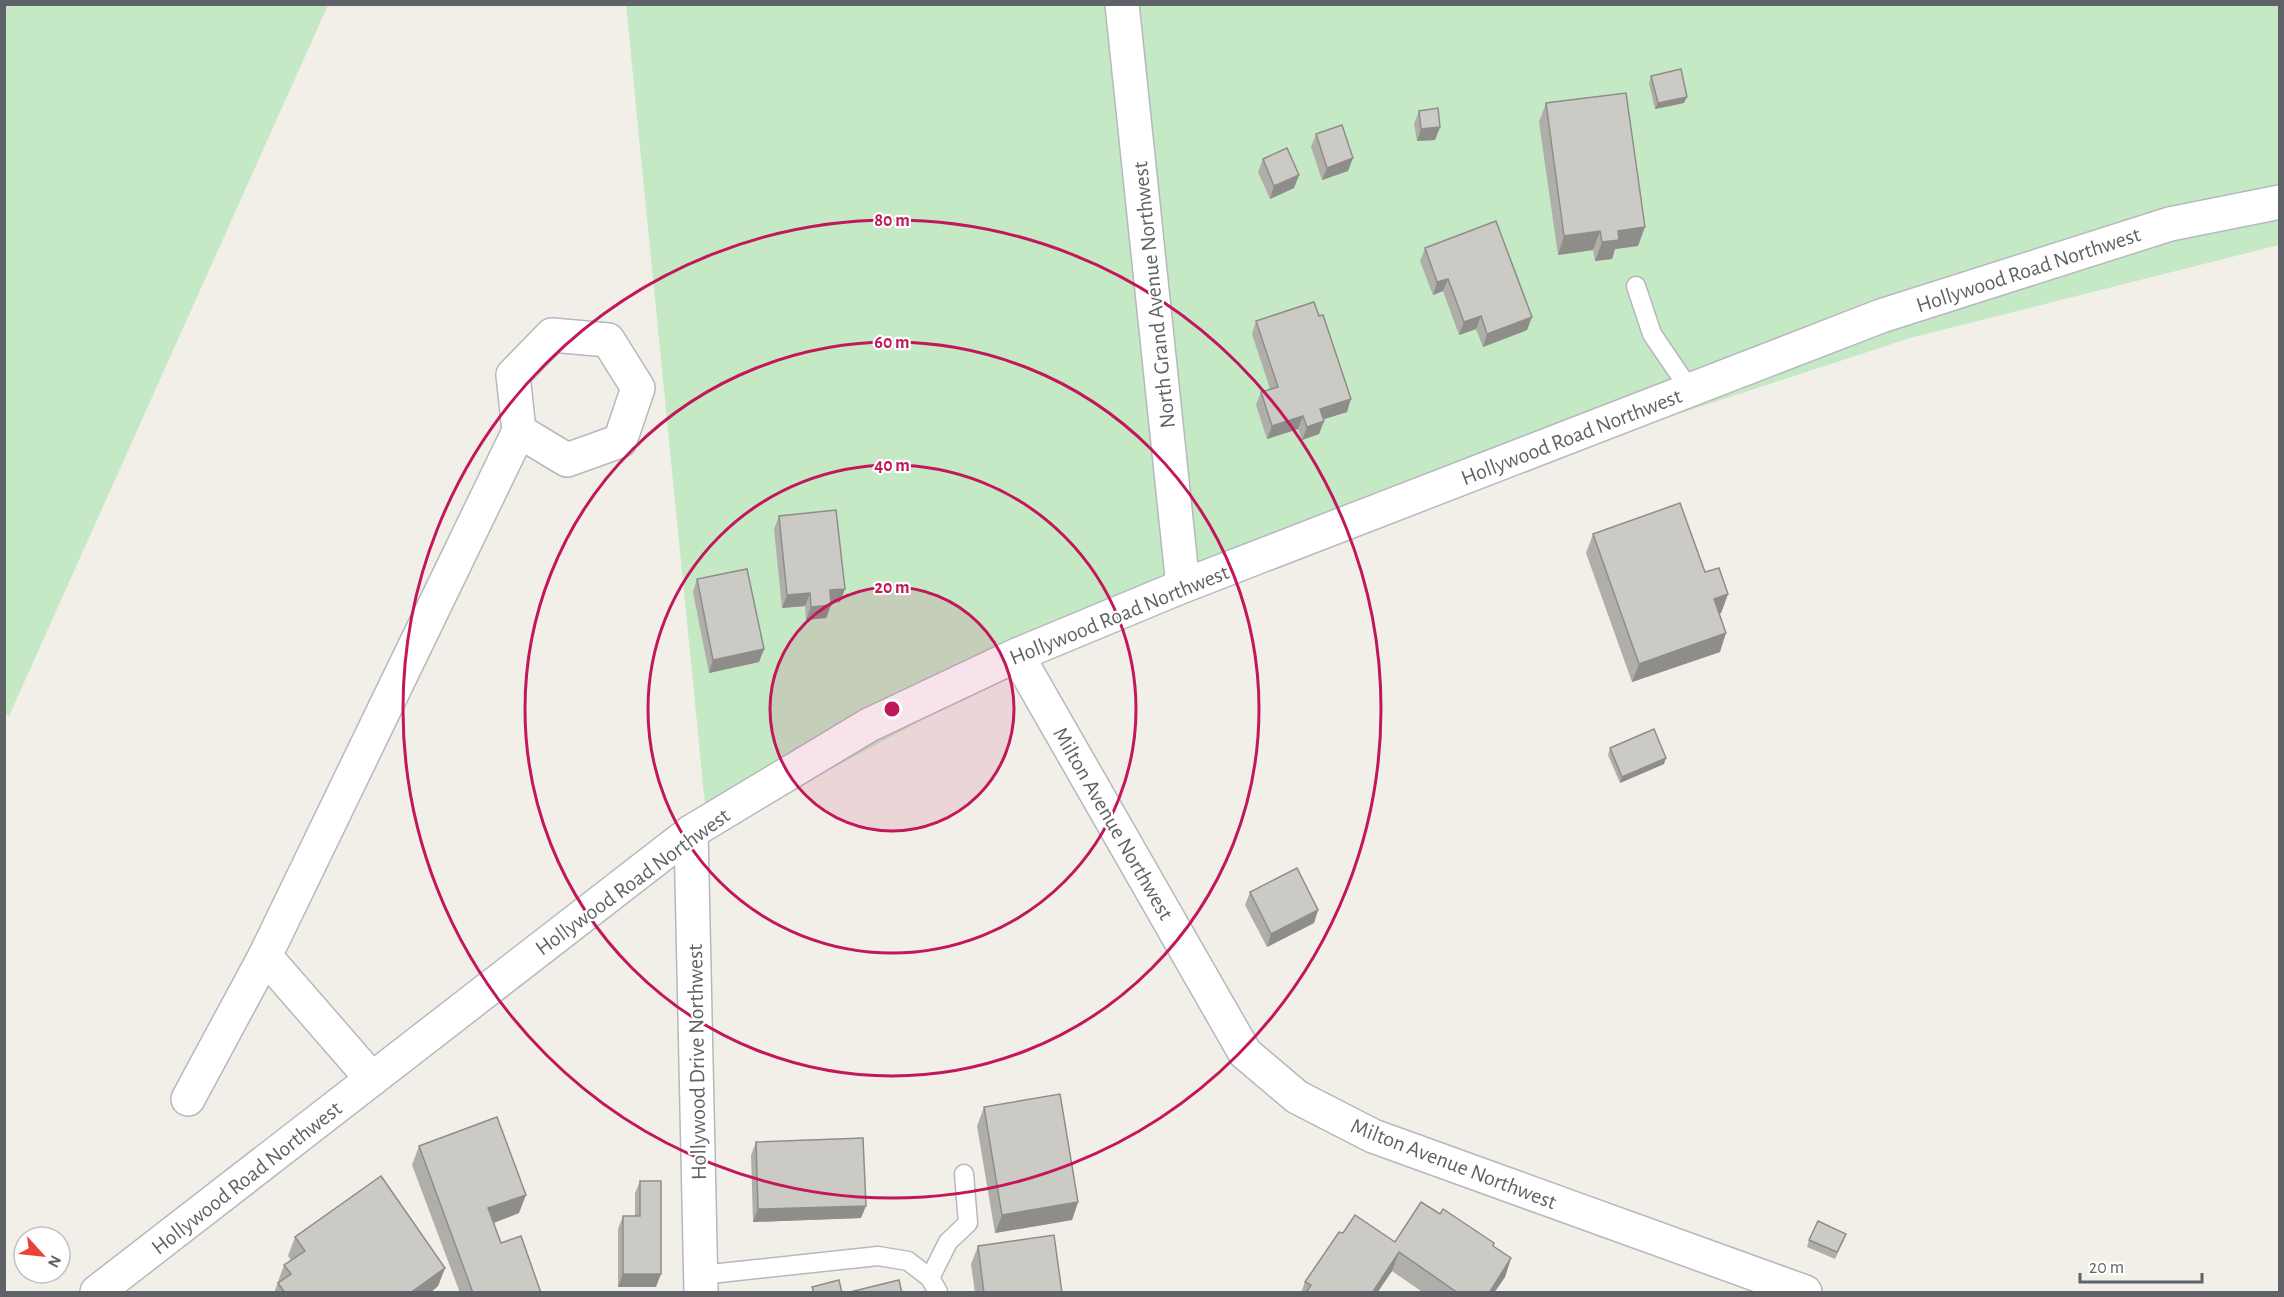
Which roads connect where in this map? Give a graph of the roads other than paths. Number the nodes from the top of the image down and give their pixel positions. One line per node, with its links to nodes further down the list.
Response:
1 (1122, 4): 6 (street, North Grand Avenue Northwest)
2 (2280, 202): 4 (street, Hollywood Road Northwest)
3 (1636, 286): 4 (lane)
4 (1690, 390): 6 (street, Hollywood Road Northwest)
5 (519, 431): 9 (street)
6 (1183, 586): 7 (street, Hollywood Road Northwest)
7 (1017, 655): 8 (street, Hollywood Road Northwest); 16 (street, Milton Avenue Northwest)
8 (691, 832): 10 (street, Hollywood Road Northwest); 13 (street, Hollywood Drive Northwest)
9 (265, 956): 10 (street); 11 (street)
10 (372, 1079): 15 (street, Hollywood Road Northwest)
11 (188, 1099)
12 (964, 1174): 14 (lane)
13 (701, 1284): 14 (lane)
14 (934, 1286)
15 (97, 1293)
16 (1805, 1293)

